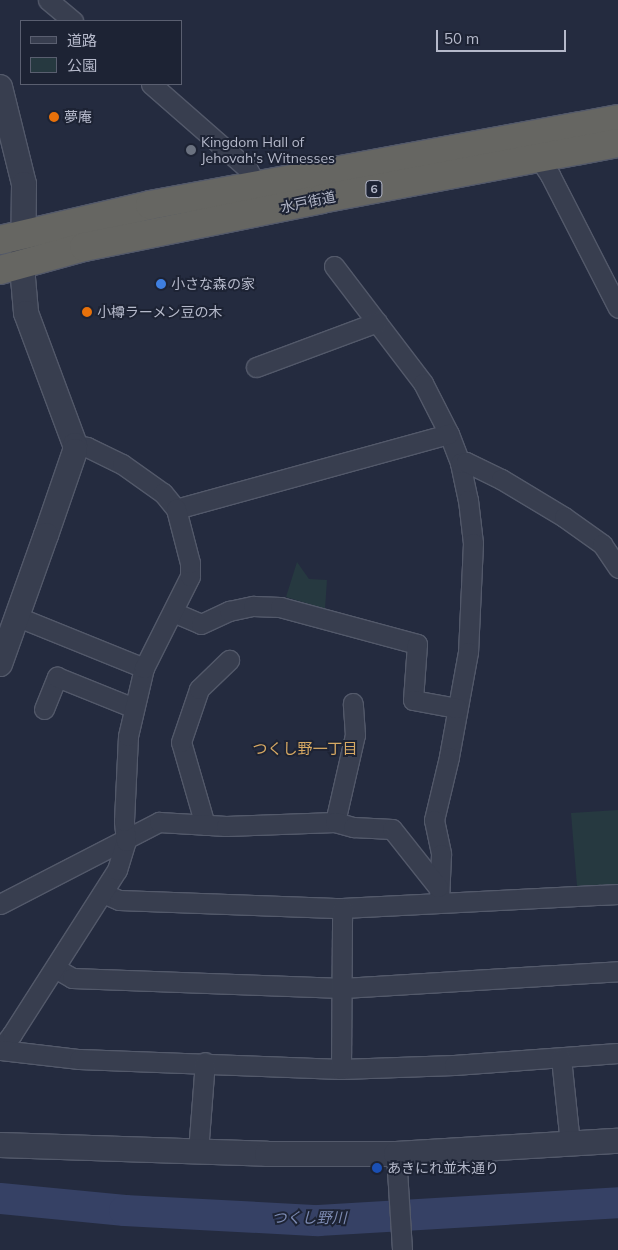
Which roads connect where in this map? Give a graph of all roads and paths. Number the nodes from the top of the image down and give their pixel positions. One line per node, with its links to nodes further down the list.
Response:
1 (48, 0): 2 (street)
2 (72, 20)
3 (152, 85): 9 (street)
4 (0, 87): 6 (street)
5 (618, 119): 9 (highway, 水戸街道 / 6)
6 (5, 127): 10 (street)
7 (618, 143): 8 (highway, 水戸街道 / 6)
8 (538, 157): 12 (highway, 水戸街道 / 6); 13 (street)
9 (257, 186): 10 (highway, 水戸街道 / 6)
10 (13, 236): 12 (street)
11 (334, 266): 14 (street)
12 (12, 267): 17 (street)
13 (618, 308)
14 (377, 322): 15 (street); 16 (street)
15 (256, 367)
16 (449, 434): 18 (street); 19 (street)
17 (75, 444): 19 (street); 22 (street)
18 (460, 463): 20 (street); 29 (street)
19 (176, 509): 21 (street)
20 (618, 568)
21 (173, 612): 25 (street); 29 (street)
22 (18, 617): 24 (street); 25 (street)
23 (229, 660): 31 (street)
24 (0, 664)
25 (144, 668): 28 (street)
26 (43, 702): 28 (street)
27 (353, 703): 30 (street)
28 (134, 708): 32 (street)
29 (457, 708): 34 (street)
30 (335, 822): 31 (street); 34 (street)
31 (205, 825): 32 (street)
32 (126, 841): 33 (street); 36 (street)
33 (103, 893): 37 (street); 38 (street)
34 (439, 894): 35 (street); 37 (street)
35 (618, 894)
36 (0, 904)
37 (342, 908): 40 (street)
38 (55, 968): 40 (street); 41 (street)
39 (618, 971): 40 (street)
40 (342, 988): 45 (street)
41 (1, 1050): 44 (street)
42 (618, 1053): 43 (street)
43 (561, 1058): 45 (street); 47 (street)
44 (204, 1062): 45 (street); 49 (street)
45 (341, 1069)
46 (618, 1142): 47 (street)
47 (570, 1144): 50 (street)
48 (0, 1145): 49 (street)
49 (198, 1152): 50 (street)
50 (396, 1154): 51 (street)
51 (402, 1250)

